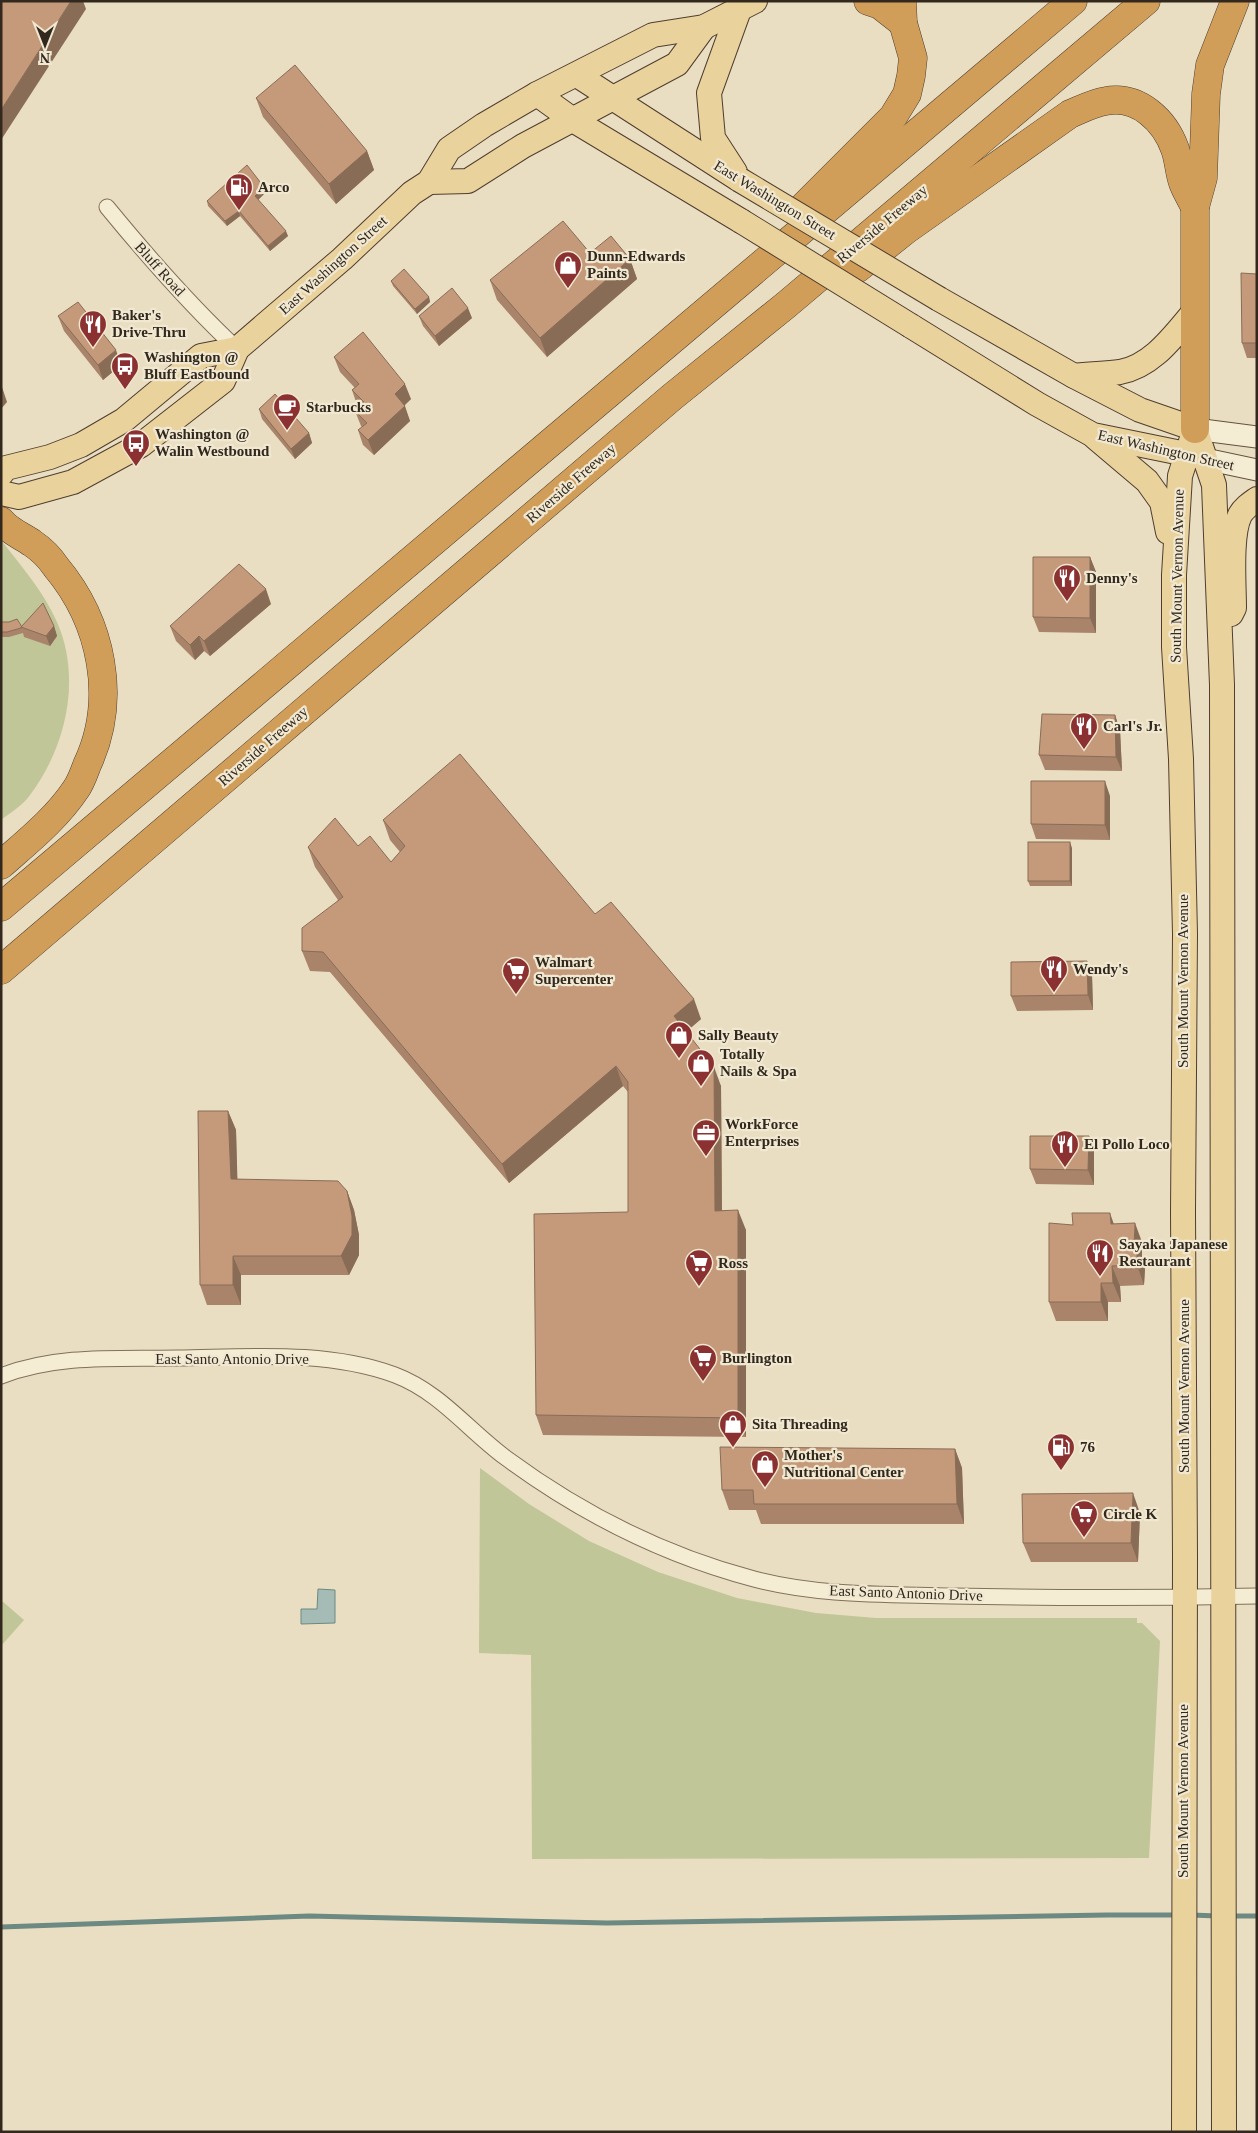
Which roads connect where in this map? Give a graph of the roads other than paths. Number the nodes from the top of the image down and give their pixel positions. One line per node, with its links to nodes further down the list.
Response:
1 (868, 1): 6 (highway)
2 (1073, 1): 17 (highway)
3 (1146, 1): 20 (highway, Riverside Freeway)
4 (1235, 1): 15 (highway)
5 (747, 6): 7 (main road); 12 (main road)
6 (902, 12): 17 (highway)
7 (704, 27): 8 (main road); 10 (main road)
8 (577, 75): 9 (main road, East Washington Street); 10 (main road, East Washington Street)
9 (537, 94): 11 (main road, East Washington Street); 13 (main road, East Washington Street)
10 (611, 98): 11 (main road); 12 (main road, East Washington Street)
11 (573, 120): 13 (main road); 22 (main road, East Washington Street, bridge)
12 (740, 180): 19 (main road, East Washington Street, bridge)
13 (429, 182): 18 (main road, East Washington Street)
14 (107, 207): 18 (street, Bluff Road)
15 (1195, 207): 16 (highway); 20 (highway)
16 (1194, 312): 19 (main road); 21 (highway)
17 (676, 335): 33 (highway)
18 (238, 348): 26 (main road, East Washington Street); 27 (main road, East Washington Street)
19 (1074, 376): 21 (main road, East Washington Street)
20 (672, 398): 34 (highway, Riverside Freeway)
21 (1195, 429): 23 (main road, East Washington Street); 24 (main road, South Mount Vernon Avenue)
22 (1093, 435): 24 (main road, East Washington Street); 30 (main road)
23 (1257, 437)
24 (1196, 457): 25 (main road, East Washington Street); 30 (main road, South Mount Vernon Avenue); 31 (main road)
25 (1257, 470)
26 (1, 474)
27 (1, 493)
28 (1257, 499): 31 (main road)
29 (1, 521): 32 (highway)
30 (1174, 575): 38 (main road, South Mount Vernon Avenue)
31 (1219, 641): 37 (main road)
32 (1, 865)
33 (1, 906)
34 (1, 970)
35 (1, 1376): 38 (street, East Santo Antonio Drive)
36 (1257, 1596): 37 (street, East Santo Antonio Drive)
37 (1224, 1597): 38 (street, East Santo Antonio Drive); 40 (main road)
38 (1184, 1598): 39 (main road, South Mount Vernon Avenue)
39 (1184, 2132)
40 (1224, 2132)

